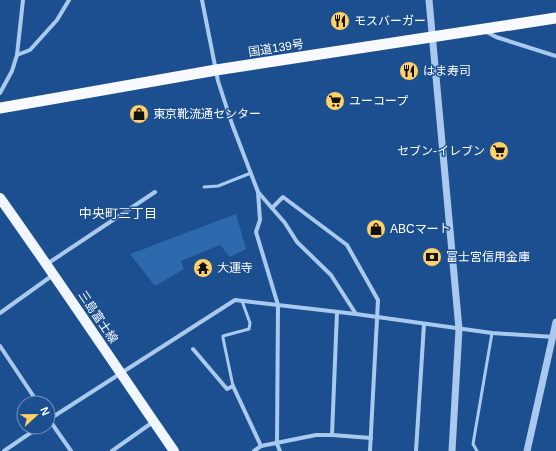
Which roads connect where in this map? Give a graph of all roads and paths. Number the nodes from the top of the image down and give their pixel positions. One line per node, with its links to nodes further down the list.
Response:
1 (22, 0): 8 (street)
2 (69, 0): 8 (street)
3 (202, 0): 10 (street)
4 (429, 0): 7 (street)
5 (556, 18): 6 (highway, 国道139号)
6 (482, 29): 7 (highway, 国道139号); 9 (street)
7 (432, 36): 10 (highway, 国道139号); 29 (street)
8 (17, 55): 11 (street)
9 (556, 56)
10 (216, 70): 12 (highway, 国道139号); 13 (street)
11 (0, 93)
12 (0, 108)
13 (251, 173): 14 (lane); 16 (street)
14 (204, 187)
15 (155, 192): 19 (street)
16 (258, 192): 18 (street); 22 (street)
17 (0, 198): 19 (main road, 三島富士線)
18 (272, 208): 25 (street); 26 (street)
19 (47, 264): 20 (main road, 三島富士線)
20 (54, 274): 24 (street); 34 (main road, 三島富士線)
21 (242, 301): 22 (street); 34 (street); 35 (lane)
22 (278, 305): 23 (street); 43 (street)
23 (337, 312): 25 (street); 41 (street)
24 (0, 313)
25 (356, 314): 26 (street)
26 (378, 318): 28 (street); 42 (street)
27 (556, 322): 31 (street)
28 (424, 324): 29 (street); 53 (street)
29 (459, 329): 30 (street); 54 (street)
30 (492, 333): 31 (street); 55 (lane)
31 (554, 337): 56 (street)
32 (0, 346): 36 (street)
33 (193, 349): 35 (street)
34 (120, 374): 37 (street); 38 (main road, 三島富士線)
35 (233, 386): 44 (street)
36 (33, 395)
37 (56, 414)
38 (154, 422): 48 (street); 49 (main road, 三島富士線)
39 (56, 430): 47 (street)
40 (27, 435): 46 (street)
41 (332, 435): 42 (street); 43 (street)
42 (371, 438): 52 (street)
43 (277, 444): 44 (street); 51 (street)
44 (261, 446): 50 (street)
45 (0, 448): 46 (street)
46 (3, 451)
47 (71, 451)
48 (112, 451)
49 (174, 451)
50 (254, 451)
51 (280, 451)
52 (370, 451)
53 (416, 451)
54 (452, 451)
55 (477, 451)
56 (527, 451)

